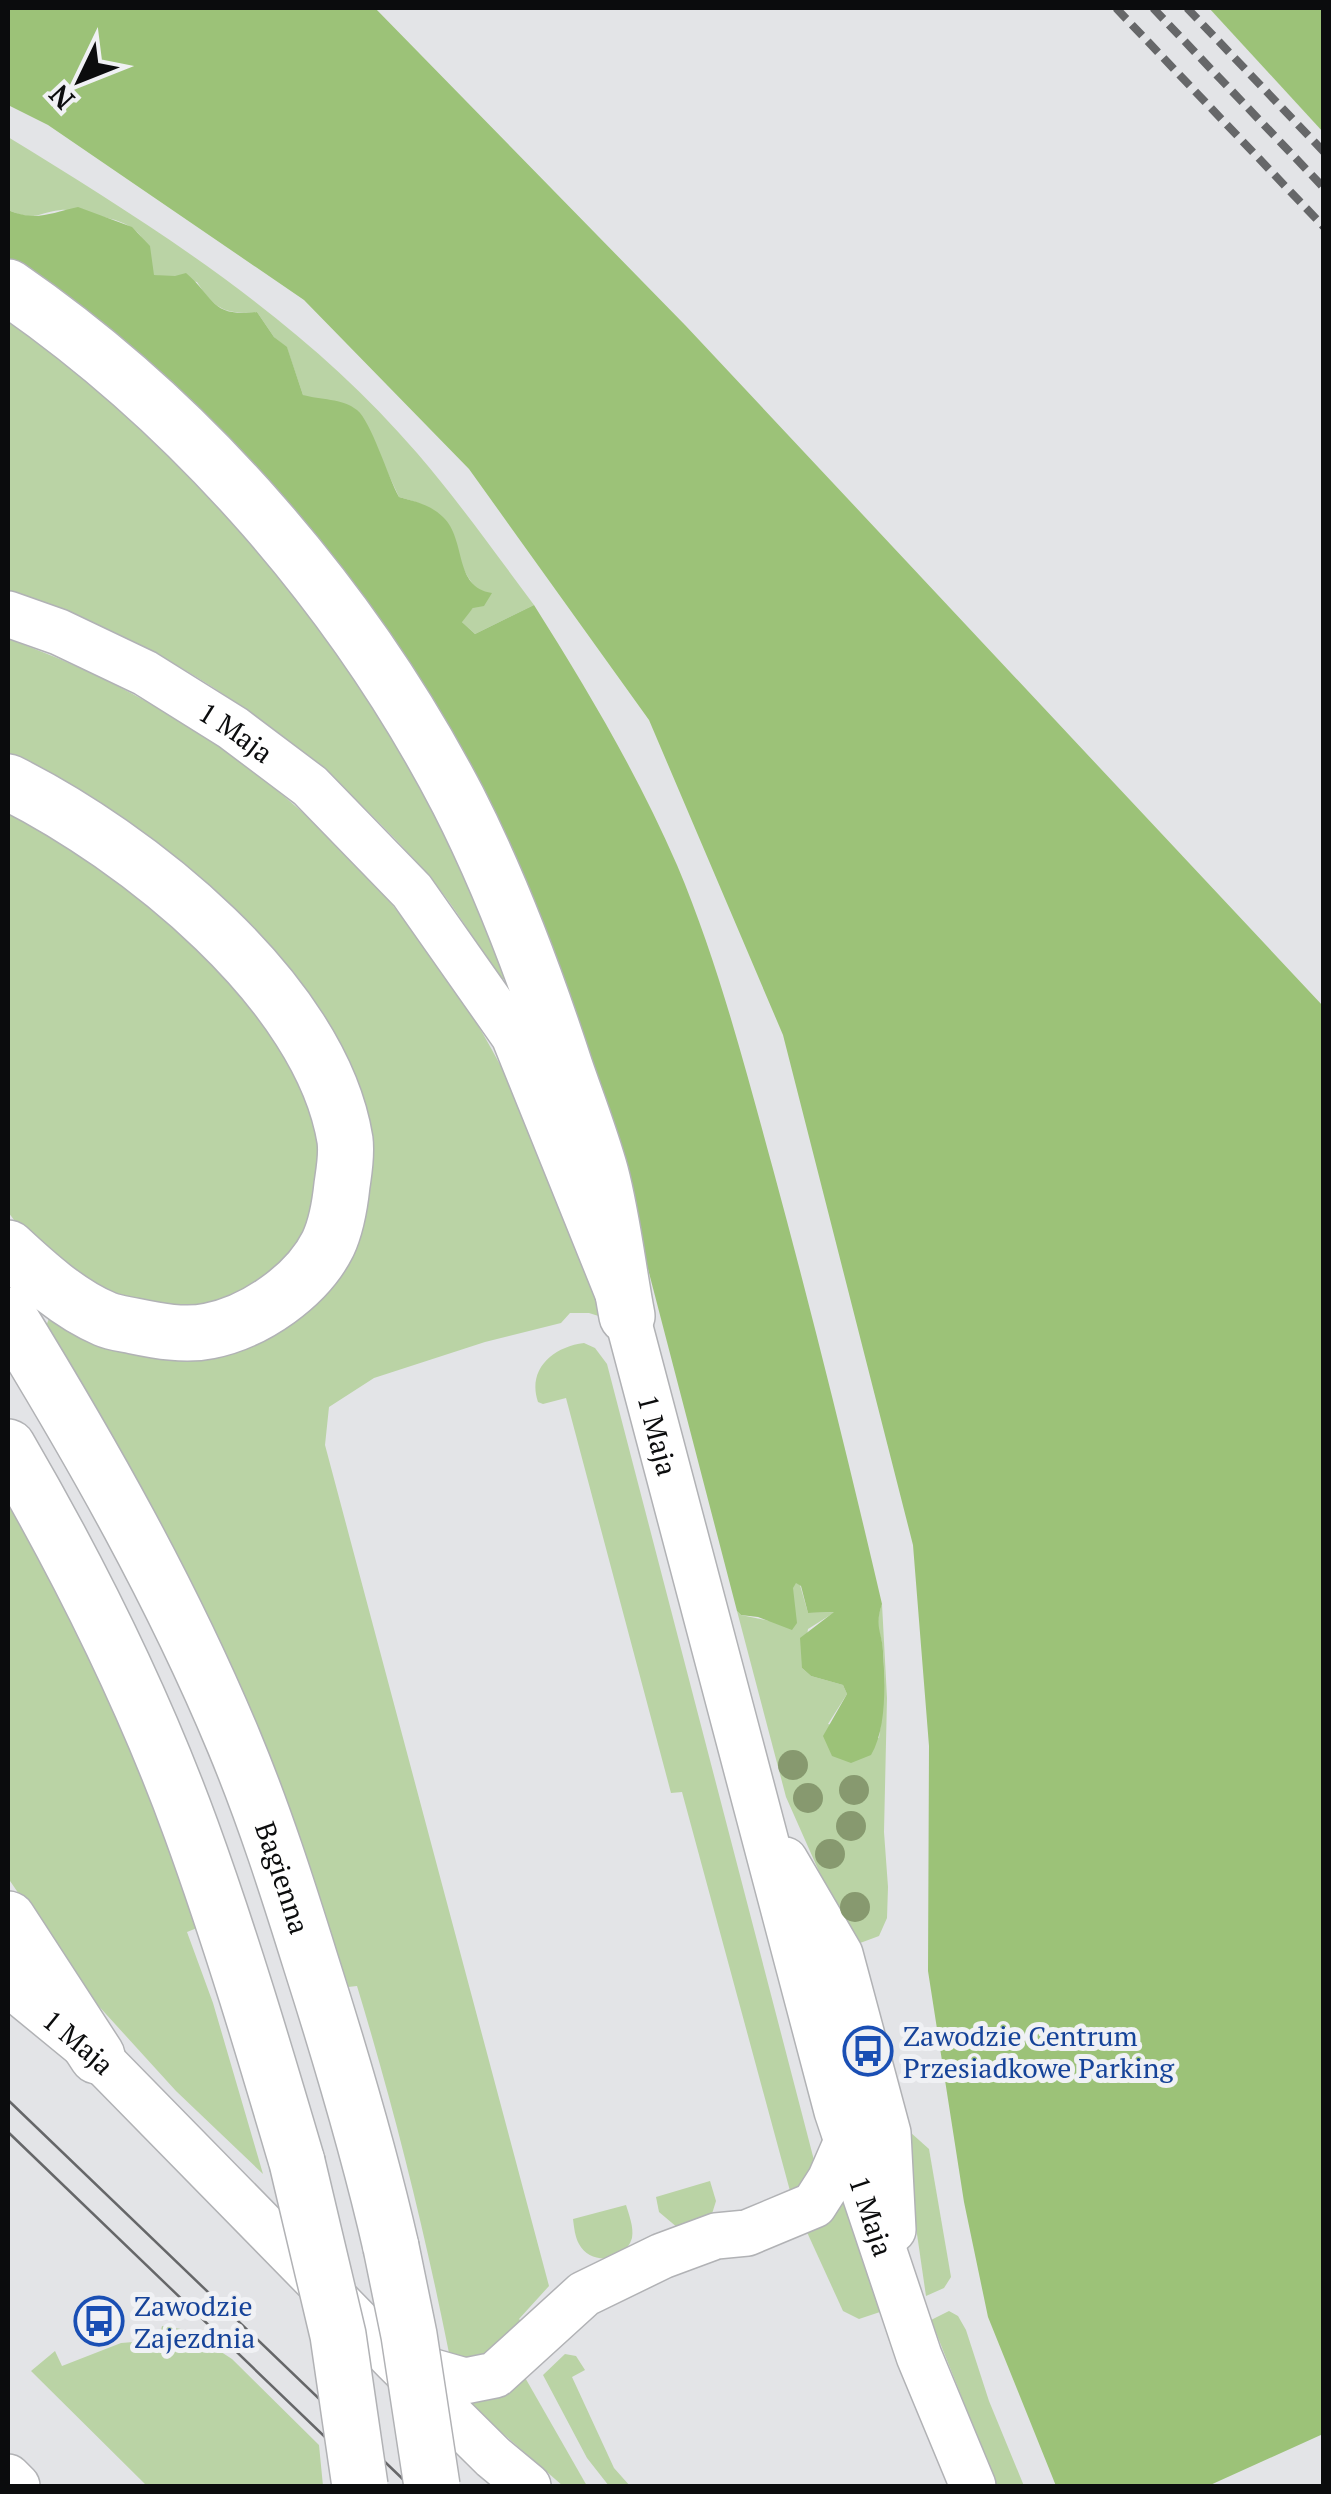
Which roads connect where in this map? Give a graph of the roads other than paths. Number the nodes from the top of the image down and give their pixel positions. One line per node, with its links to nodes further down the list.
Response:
1 (8, 288): 6 (main road)
2 (8, 614): 6 (street, 1 Maja)
3 (8, 782): 4 (main road)
4 (8, 1248)
5 (8, 1314): 18 (main road, Bagienna, bridge)
6 (626, 1316): 8 (street, 1 Maja)
7 (8, 1447): 17 (main road, bridge)
8 (756, 1811): 12 (street, 1 Maja); 13 (street)
9 (8, 1919): 11 (main road)
10 (8, 1982): 11 (street, 1 Maja)
11 (97, 2056): 14 (street, 1 Maja)
12 (847, 2142): 13 (street, 1 Maja); 14 (street)
13 (896, 2283): 20 (street, 1 Maja)
14 (396, 2361): 19 (street, 1 Maja)
15 (8, 2477): 16 (street)
16 (18, 2486)
17 (360, 2486)
18 (432, 2486)
19 (528, 2486)
20 (973, 2486)

